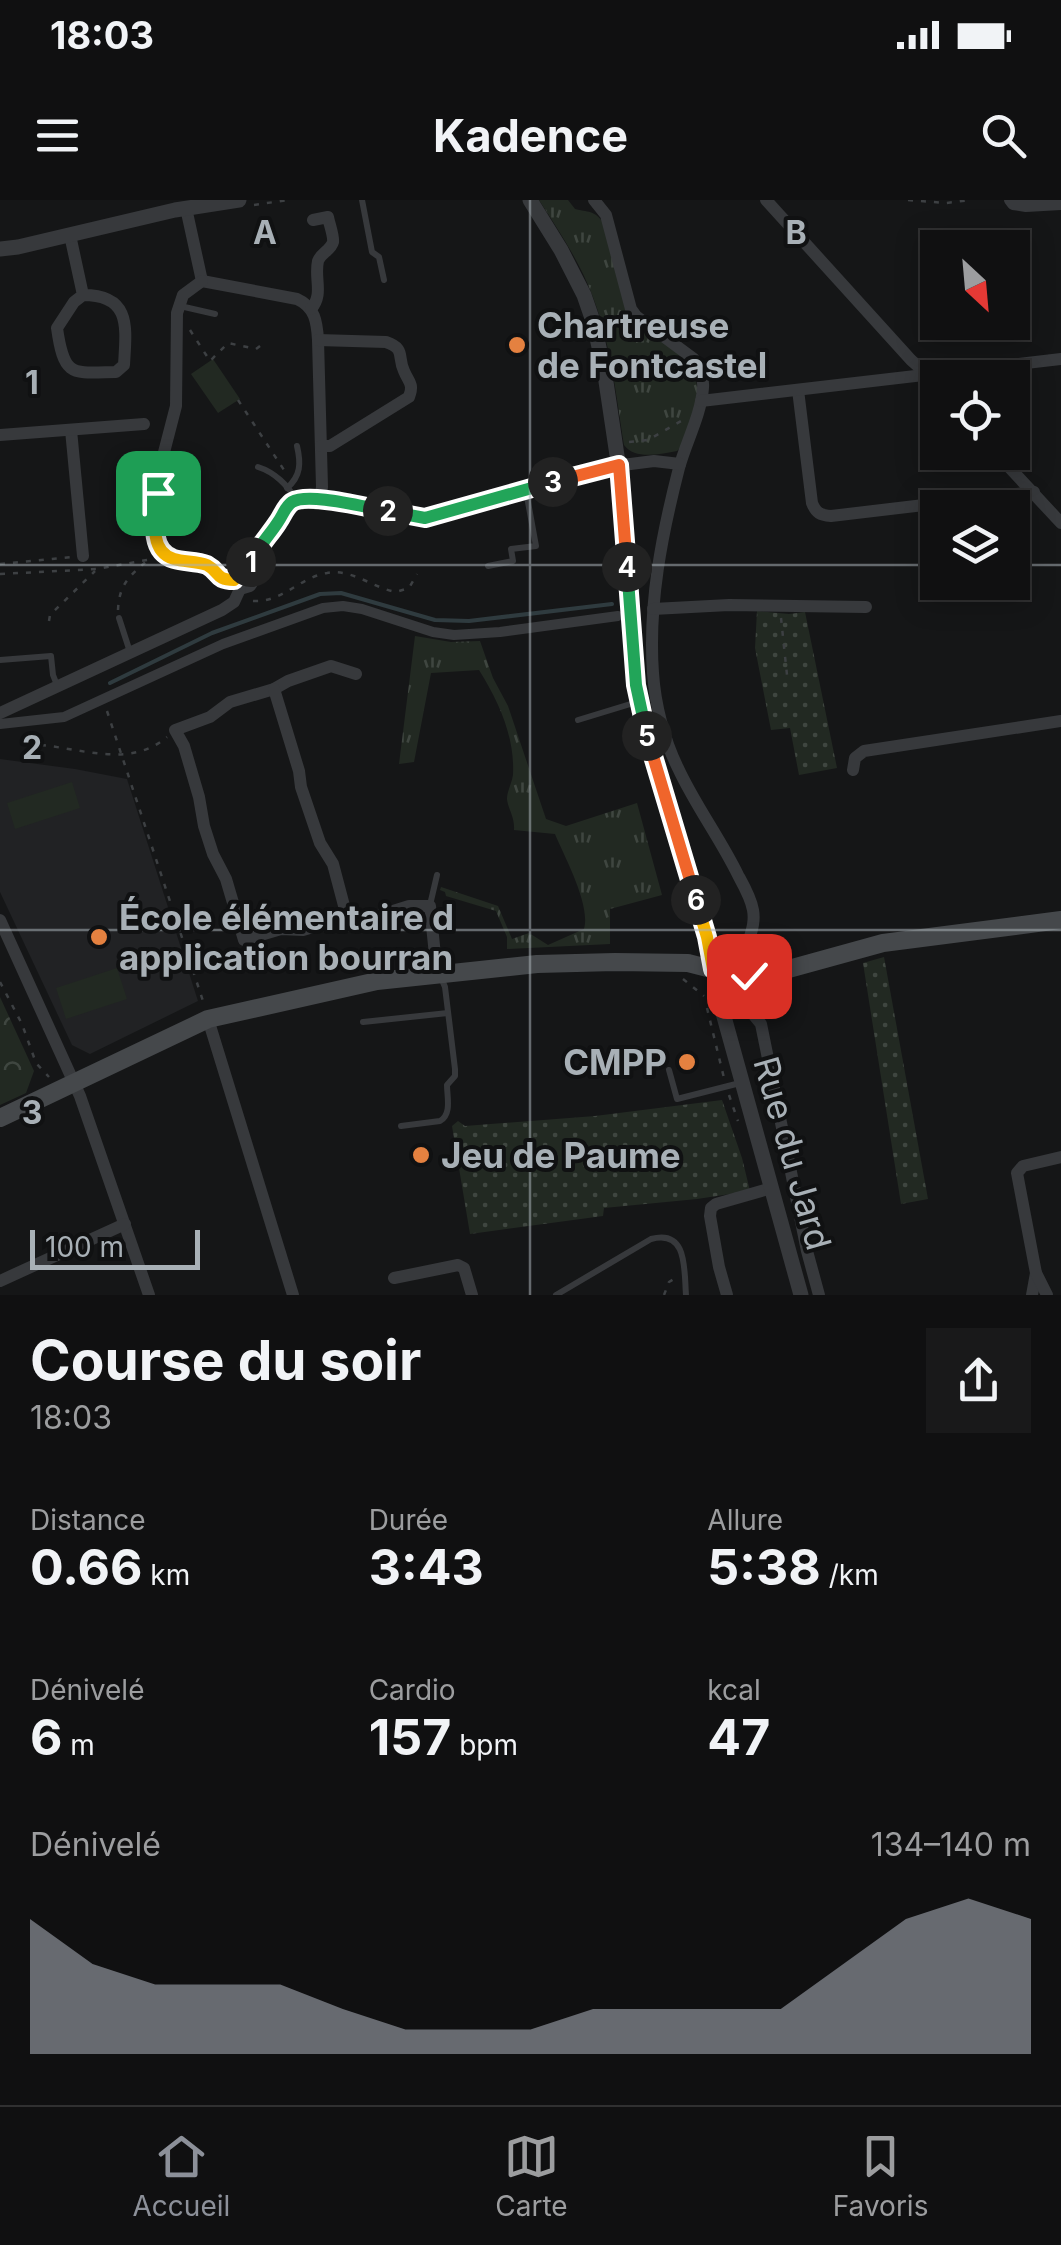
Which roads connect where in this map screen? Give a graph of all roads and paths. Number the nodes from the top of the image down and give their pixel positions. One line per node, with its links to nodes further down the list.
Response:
1 (239, 200): 10 (street)
2 (362, 200): 14 (lane)
3 (530, 200): 33 (street, Rue du Jard)
4 (594, 200): 28 (street)
5 (766, 200): 24 (street)
6 (908, 200): 7 (path)
7 (970, 200)
8 (1010, 200): 9 (street)
9 (1061, 204)
10 (186, 208): 12 (street); 15 (street)
11 (313, 220): 18 (street)
12 (70, 235): 13 (street); 16 (street)
13 (0, 248)
14 (384, 280)
15 (202, 281): 17 (street); 18 (street)
16 (83, 296): 16 (street)
17 (178, 309): 19 (lane); 21 (path); 51 (street)
18 (311, 309): 20 (street)
19 (214, 314)
20 (318, 340): 35 (street); 35 (street)
21 (264, 343)
22 (1061, 359): 23 (street)
23 (1030, 364)
24 (920, 368)
25 (920, 380): 26 (street)
26 (798, 390): 28 (street); 42 (street)
27 (238, 400): 40 (path)
28 (701, 401): 29 (street)
29 (695, 419): 33 (path); 36 (street)
30 (144, 424): 31 (street)
31 (71, 430): 32 (street); 45 (street)
32 (0, 434)
33 (616, 443): 37 (street, Rue du Jard)
34 (297, 446): 40 (lane)
35 (321, 446): 43 (street)
36 (680, 464): 37 (street); 55 (street)
37 (619, 465): 41 (street); 66 (street, Rue du Jard)
38 (258, 467): 40 (lane)
39 (1013, 470): 42 (street)
40 (292, 490): 43 (street); 51 (street)
41 (526, 490): 43 (street); 48 (lane)
42 (1034, 492): 44 (street)
43 (320, 500)
44 (1061, 523)
45 (83, 556): 47 (path)
46 (149, 560): 57 (path)
47 (0, 564)
48 (488, 566)
49 (97, 568): 58 (path)
50 (418, 574): 52 (path)
51 (237, 584): 59 (street)
52 (254, 600)
53 (780, 606): 54 (street); 55 (street); 62 (path)
54 (866, 607)
55 (654, 609): 80 (street)
56 (618, 616): 65 (street)
57 (119, 618): 59 (lane)
58 (48, 621)
59 (130, 652): 63 (street)
60 (0, 660): 63 (lane)
61 (356, 674): 64 (street)
62 (787, 675)
63 (58, 686): 67 (street)
64 (274, 688): 71 (street); 77 (street)
65 (102, 700): 70 (street); 73 (path)
66 (638, 701): 68 (lane); 82 (street, Rue du Jard)
67 (0, 712)
68 (578, 720)
69 (1061, 721): 74 (street)
70 (0, 724)
71 (175, 730): 73 (path); 77 (street)
72 (41, 744): 73 (path)
73 (120, 756): 88 (path)
74 (853, 770)
75 (437, 875): 76 (lane)
76 (430, 906): 77 (street); 83 (street)
77 (347, 917)
78 (0, 920): 93 (street)
79 (1061, 920): 84 (main road)
80 (749, 940)
81 (681, 963): 82 (main road); 83 (main road); 86 (path)
82 (713, 969): 84 (main road); 92 (street, Rue du Jard)
83 (439, 973): 87 (lane); 88 (main road)
84 (764, 976): 89 (path)
85 (0, 982): 93 (path)
86 (706, 997)
87 (448, 1012): 90 (lane); 95 (lane)
88 (206, 1013): 93 (main road); 106 (street)
89 (756, 1018): 98 (street)
90 (363, 1022)
91 (669, 1070): 92 (lane)
92 (742, 1082): 97 (street, Rue du Jard)
93 (74, 1084): 94 (main road); 100 (street)
94 (0, 1118)
95 (400, 1126)
96 (1061, 1157): 102 (street)
97 (772, 1188): 99 (street, Rue du Jard); 111 (street)
98 (798, 1204): 99 (street); 113 (street)
99 (778, 1209): 112 (street, Rue du Jard)
100 (124, 1224): 104 (street); 105 (street)
101 (684, 1272): 108 (lane); 109 (path); 110 (lane)
102 (1036, 1273): 114 (street); 115 (street)
103 (394, 1278): 107 (street)
104 (0, 1281)
105 (149, 1295)
106 (293, 1295)
107 (472, 1295)
108 (556, 1295)
109 (664, 1295)
110 (686, 1295)
111 (727, 1295)
112 (801, 1295)
113 (819, 1295)
114 (1032, 1295)
115 (1047, 1295)

